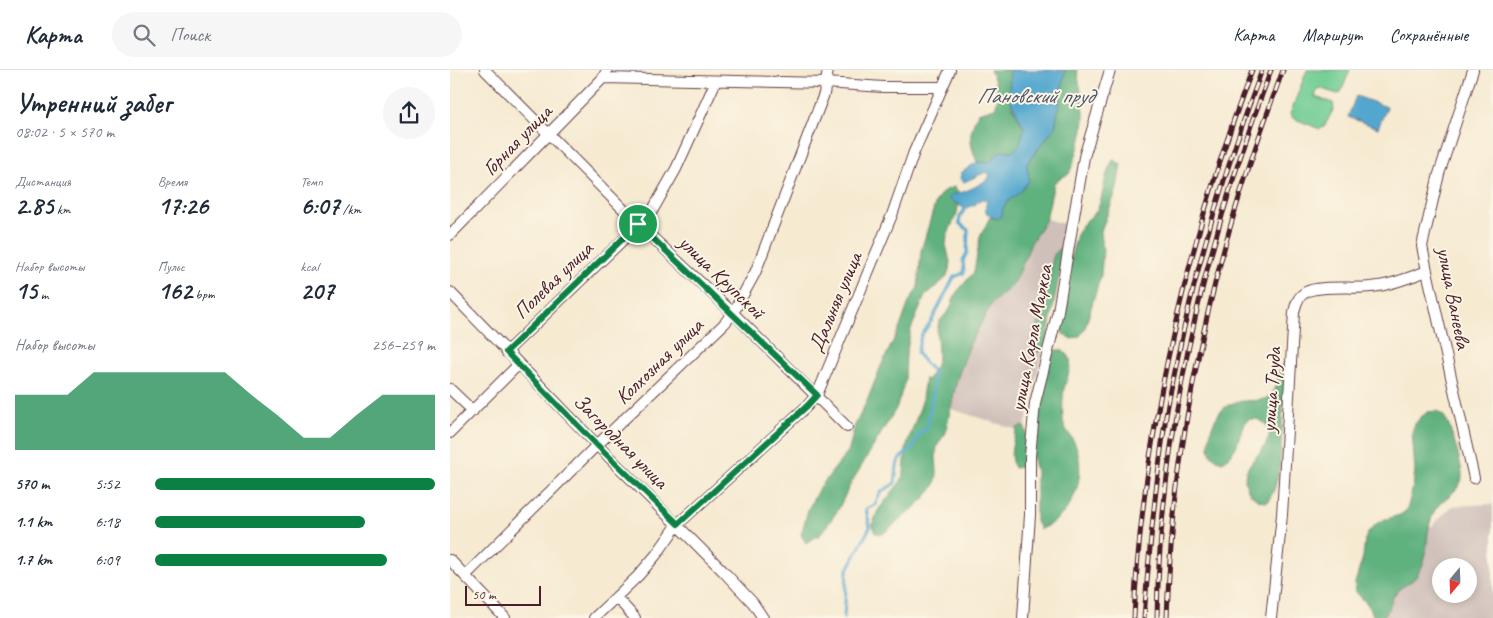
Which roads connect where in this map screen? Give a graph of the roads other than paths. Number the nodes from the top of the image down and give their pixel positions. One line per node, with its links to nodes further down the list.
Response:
1 (485, 70): 10 (street, улица Крупской)
2 (828, 70): 8 (street, Колхозная улица)
3 (950, 70): 9 (street, Дальняя улица)
4 (1110, 70): 33 (street, улица Карла Маркса)
5 (1473, 70): 13 (street, улица Ванеева)
6 (605, 74): 7 (street); 10 (street, Горная улица)
7 (716, 81): 8 (street); 11 (street, Полевая улица)
8 (826, 83): 9 (street); 15 (street, Колхозная улица)
9 (942, 87): 19 (street, Дальняя улица)
10 (550, 134): 11 (street, улица Крупской); 12 (street, Горная улица)
11 (638, 224): 15 (street, улица Крупской); 16 (street, Полевая улица)
12 (450, 235)
13 (1427, 272): 24 (street, улица Ванеева); 34 (street, улица Труда)
14 (450, 292): 16 (street, Загородная улица)
15 (733, 313): 19 (street, улица Крупской); 23 (street, Колхозная улица)
16 (506, 352): 17 (street, Загородная улица)
17 (518, 365): 20 (street); 23 (street, Загородная улица)
18 (450, 388): 20 (street)
19 (817, 395): 21 (street, улица Крупской); 25 (street, Дальняя улица)
20 (473, 411): 22 (street)
21 (848, 427)
22 (450, 433)
23 (597, 445): 25 (street, Загородная улица); 27 (street, Колхозная улица)
24 (1474, 478)
25 (678, 524): 28 (street, Дальняя улица); 32 (street, Загородная улица)
26 (450, 560): 27 (street)
27 (465, 576): 29 (street)
28 (616, 598): 30 (street, Дальняя улица); 31 (street)
29 (505, 618)
30 (594, 618)
31 (635, 618)
32 (763, 618)
33 (1023, 618)
34 (1271, 618)

